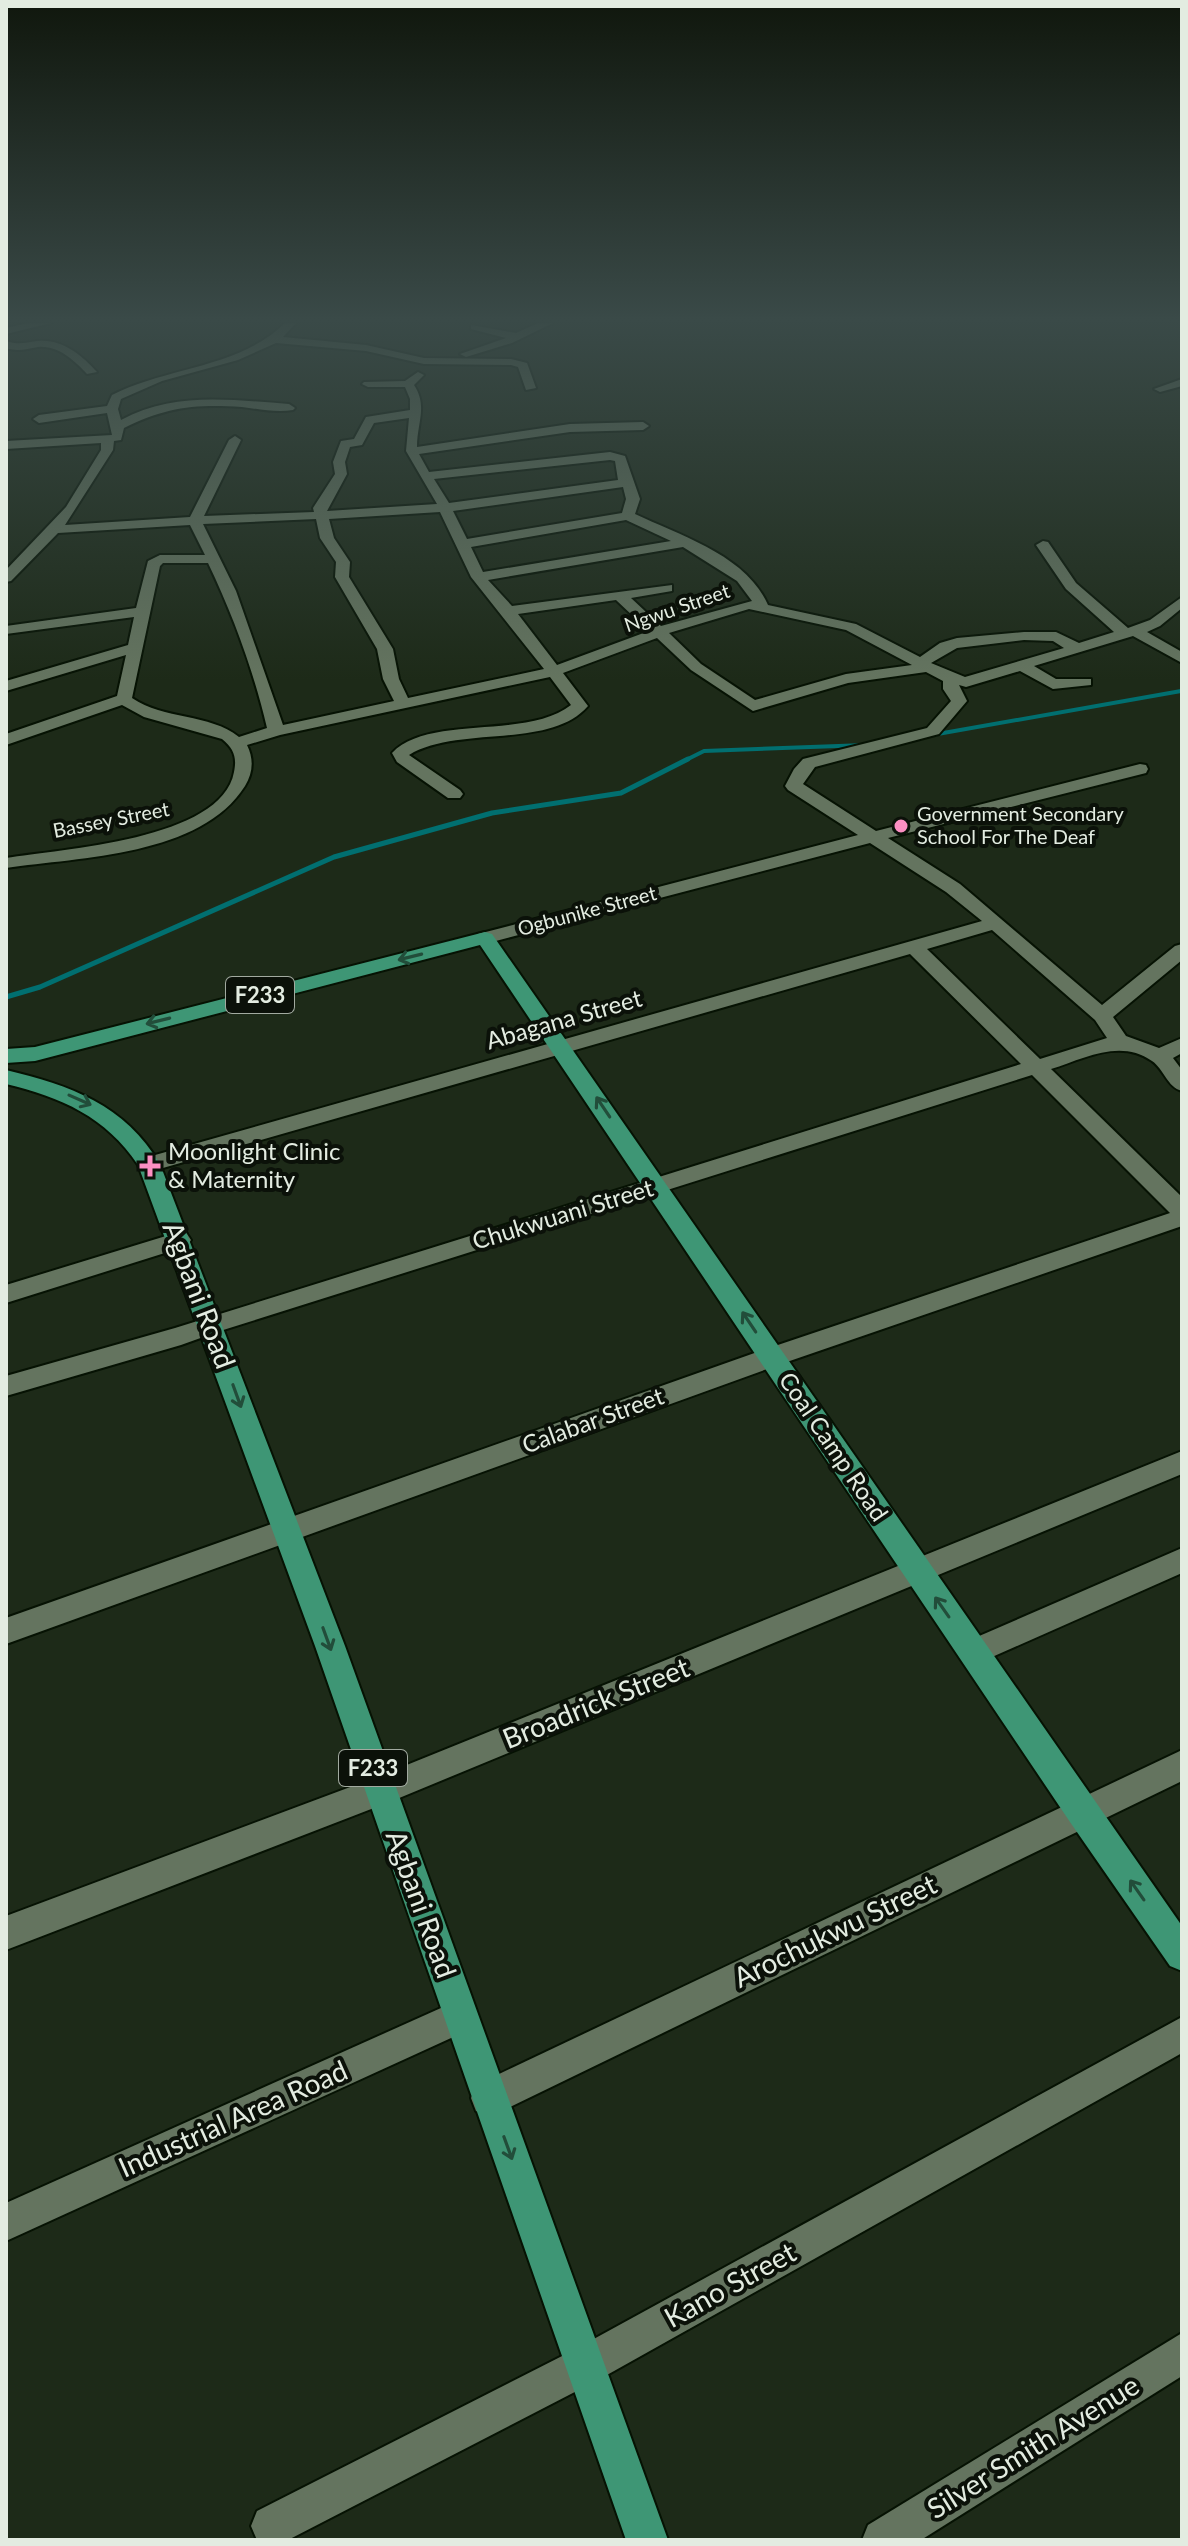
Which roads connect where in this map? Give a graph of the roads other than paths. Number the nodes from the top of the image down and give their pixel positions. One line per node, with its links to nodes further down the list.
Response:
1 (60, 442): 7 (street)
2 (108, 442): 15 (street)
3 (234, 442): 14 (street)
4 (358, 442): 12 (street)
5 (411, 442): 8 (street)
6 (475, 442): 8 (street)
7 (6, 445)
8 (412, 451): 9 (street)
9 (427, 476): 10 (street); 11 (street)
10 (625, 481): 11 (street); 13 (street)
11 (445, 508): 12 (street); 17 (street)
12 (320, 516): 14 (street); 41 (street)
13 (628, 516): 16 (street); 17 (street)
14 (195, 521): 15 (street); 19 (street)
15 (55, 529): 21 (street)
16 (685, 543): 20 (street); 25 (street)
17 (464, 544): 20 (street)
18 (1043, 545): 30 (street)
19 (216, 559): 26 (street); 42 (street)
20 (478, 577): 27 (street)
21 (6, 578)
22 (667, 588): 23 (street)
23 (621, 596): 27 (street); 29 (street)
24 (1182, 601): 30 (street)
25 (761, 605): 29 (street, Ngwu Street); 34 (street, Ngwu Street)
26 (144, 611): 28 (street); 31 (street)
27 (508, 611): 36 (street)
28 (6, 630)
29 (658, 633): 34 (street); 36 (street, Ngwu Street)
30 (1130, 633): 32 (street); 33 (street)
31 (133, 648): 39 (street); 40 (street)
32 (1078, 649): 34 (street); 35 (street)
33 (1182, 658)
34 (924, 665): 37 (street, Ngwu Street)
35 (1023, 666): 37 (street); 38 (street)
36 (552, 672): 41 (street, Ngwu Street); 46 (street)
37 (951, 679): 47 (street)
38 (1085, 682)
39 (6, 686)
40 (124, 699): 43 (street); 44 (street)
41 (403, 704): 42 (street, Ngwu Street)
42 (276, 731): 44 (street, Ngwu Street)
43 (6, 740)
44 (237, 743): 48 (street, Bassey Street)
45 (1140, 769): 47 (street, Ogbunike Street)
46 (454, 794)
47 (872, 835): 49 (street); 50 (street, Ogbunike Street)
48 (6, 862)
49 (993, 924): 51 (street, Abagana Street); 53 (street)
50 (485, 938): 56 (main road, Coal Camp Road); 59 (main road, Ogbunike Street / F233, one-way to 59)
51 (915, 948): 56 (street, Abagana Street); 58 (street)
52 (1182, 950): 53 (street)
53 (1102, 1016): 54 (street)
54 (1119, 1041): 57 (street); 58 (street, Chukwuani Street)
55 (1182, 1045): 57 (street)
56 (562, 1047): 61 (street, Abagana Street); 62 (main road, Coal Camp Road, one-way to 56)
57 (1160, 1056): 60 (street)
58 (1036, 1069): 62 (street, Chukwuani Street); 63 (street)
59 (9, 1070): 61 (main road, Agbani Road / F233, one-way to 61)
60 (1182, 1084)
61 (149, 1164): 64 (main road, Agbani Road / F233)
62 (656, 1187): 66 (street, Chukwuani Street); 67 (main road, Coal Camp Road, one-way to 62)
63 (1182, 1214): 67 (street, Calabar Street)
64 (179, 1240): 65 (street); 66 (main road, Agbani Road / F233)
65 (6, 1294)
66 (211, 1324): 68 (street, Chukwuani Street); 70 (main road, Agbani Road / F233, one-way to 70)
67 (772, 1357): 70 (street, Calabar Street); 72 (main road, Coal Camp Road)
68 (6, 1386)
69 (1182, 1462): 72 (street, Broadrick Street)
70 (287, 1531): 73 (street, Calabar Street); 76 (main road, Agbani Road / F233, one-way to 76)
71 (1182, 1560): 74 (street)
72 (917, 1572): 74 (main road, Coal Camp Road, one-way to 72); 76 (street, Broadrick Street)
73 (6, 1631)
74 (973, 1652): 77 (main road, Coal Camp Road)
75 (1182, 1765): 77 (street, Arochukwu Street)
76 (381, 1790): 78 (street, Broadrick Street); 80 (main road, Agbani Road / F233)
77 (1081, 1811): 79 (main road, Coal Camp Road, one-way to 77); 82 (street, Arochukwu Street)
78 (6, 1933)
79 (1182, 1954)
80 (461, 2016): 82 (main road, Agbani Road / F233); 83 (street, Industrial Area Road)
81 (1182, 2034): 85 (street, Kano Street)
82 (489, 2098): 85 (main road, Agbani Road / F233, one-way to 85)
83 (6, 2222)
84 (1182, 2353): 88 (street, Silver Smith Avenue)
85 (584, 2366): 86 (street, Kano Street); 87 (main road, Agbani Road / F233)
86 (272, 2526)
87 (647, 2540)
88 (883, 2540)

